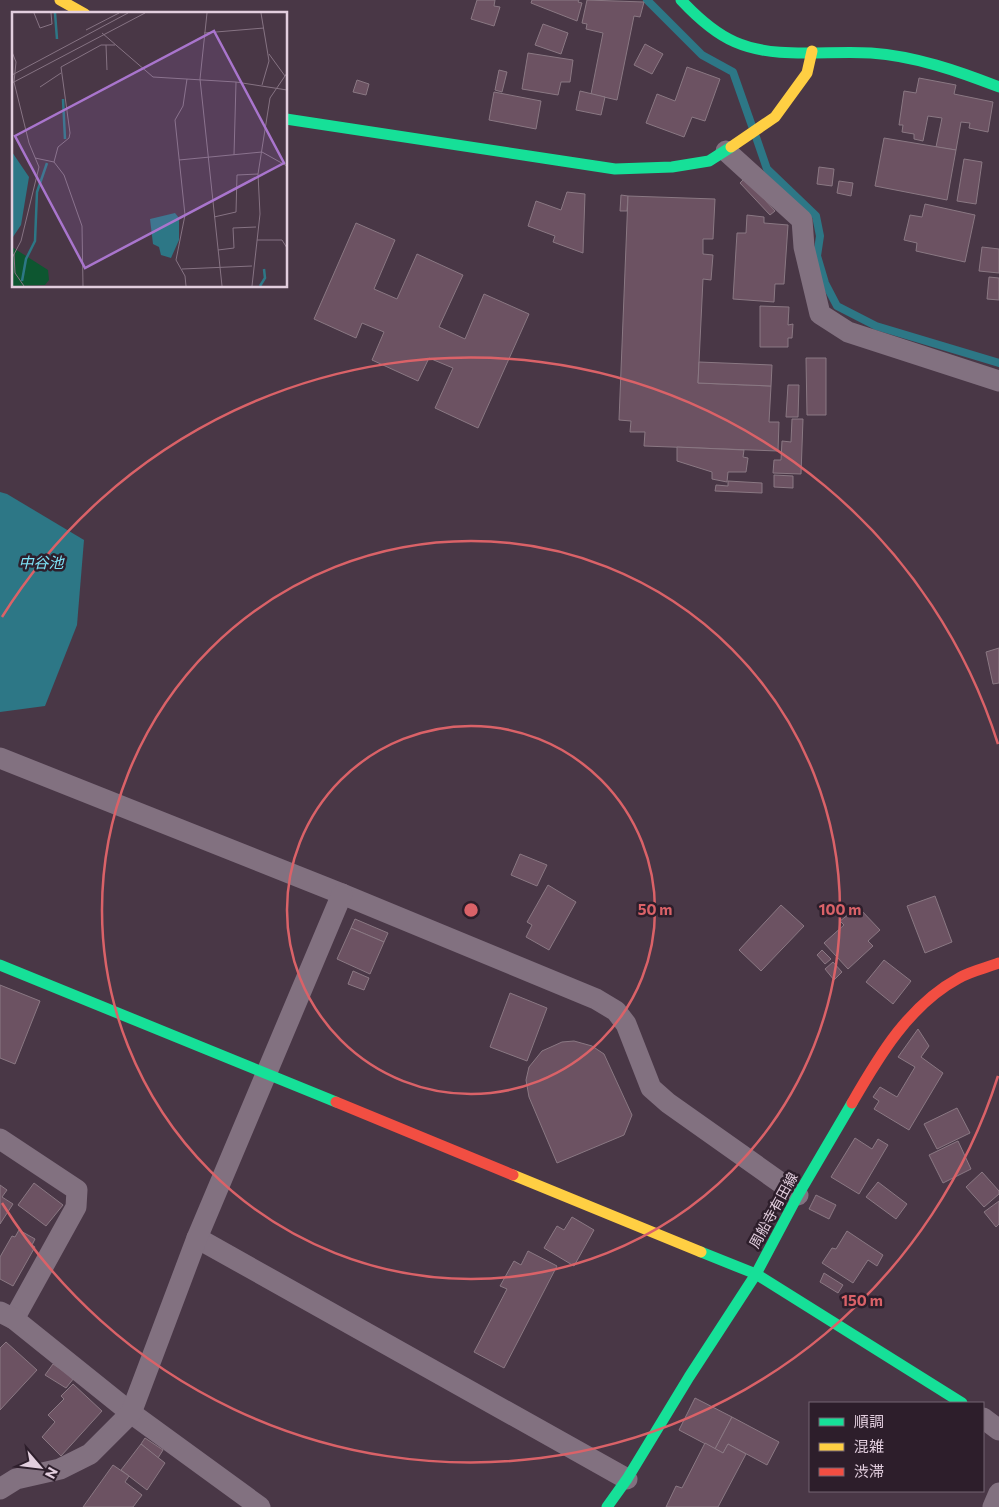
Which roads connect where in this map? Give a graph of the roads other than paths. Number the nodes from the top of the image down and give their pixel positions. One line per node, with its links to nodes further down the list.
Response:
1 (60, 0): 3 (street)
2 (681, 0): 4 (street)
3 (81, 12)
4 (812, 51): 5 (street); 7 (street)
5 (999, 87)
6 (288, 119): 7 (street)
7 (731, 147): 8 (street)
8 (999, 381)
9 (0, 758): 10 (street)
10 (342, 894): 13 (street); 15 (street)
11 (999, 963): 15 (street, 周船寺有田線)
12 (0, 965): 13 (street)
13 (266, 1073): 16 (street); 17 (street)
14 (0, 1139): 18 (street)
15 (798, 1195): 17 (street, 周船寺有田線)
16 (197, 1238): 20 (street); 23 (street)
17 (756, 1274): 19 (street); 23 (street, 周船寺有田線)
18 (7, 1316): 20 (street)
19 (960, 1402)
20 (131, 1413): 24 (street); 26 (street)
21 (984, 1419): 22 (street)
22 (999, 1430)
23 (627, 1478): 27 (street, 周船寺有田線)
24 (0, 1488)
25 (999, 1493): 28 (street)
26 (260, 1507)
27 (607, 1507)
28 (993, 1507)

